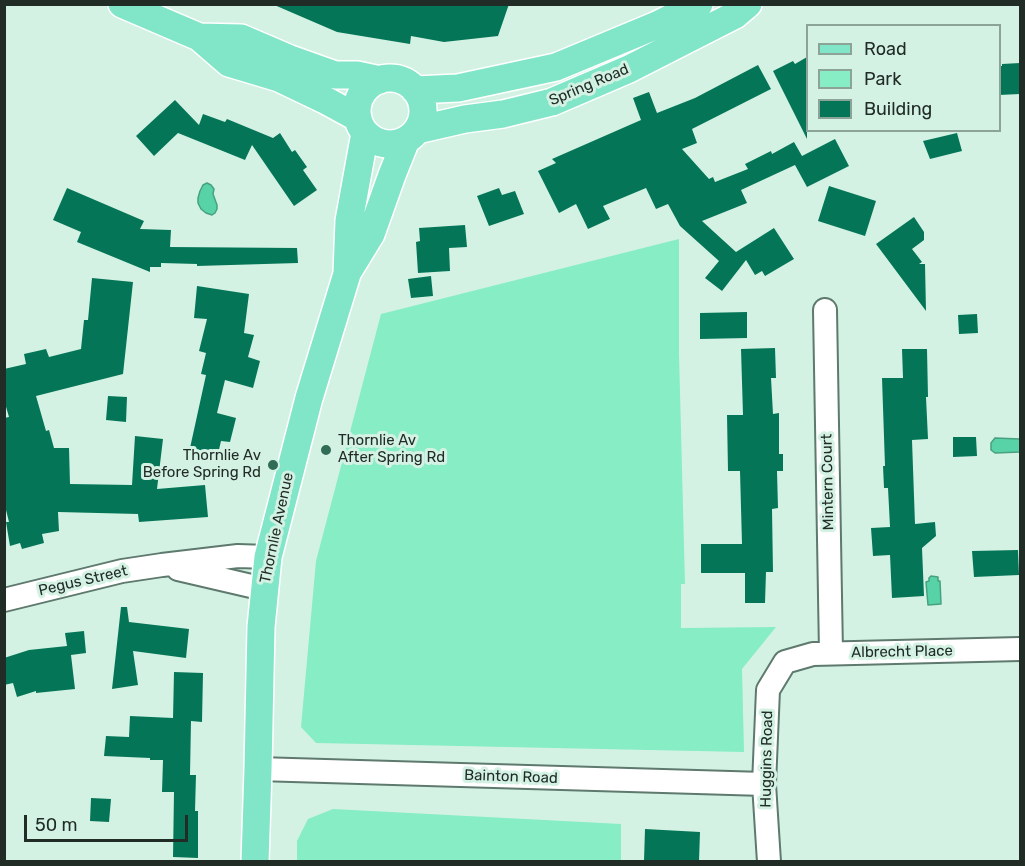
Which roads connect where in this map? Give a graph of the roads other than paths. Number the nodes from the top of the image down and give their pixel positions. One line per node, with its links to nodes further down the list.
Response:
1 (122, 4): 4 (main road, Spring Road)
2 (699, 4): 6 (main road, Spring Road)
3 (748, 4): 8 (main road, Spring Road)
4 (199, 37): 5 (main road, Spring Road); 7 (main road, Spring Road)
5 (380, 80): 6 (main road, Spring Road); 7 (main road)
6 (415, 90): 8 (main road)
7 (362, 125): 8 (main road, Spring Road); 9 (main road, Thornlie Avenue)
8 (411, 135): 9 (main road, Thornlie Avenue)
9 (346, 274): 11 (main road, Thornlie Avenue)
10 (825, 310): 16 (street, Mintern Court)
11 (268, 557): 12 (street, Pegus Street); 13 (main road, Thornlie Avenue)
12 (162, 565): 13 (street, Pegus Street); 14 (street, Pegus Street)
13 (264, 589): 18 (main road, Thornlie Avenue)
14 (4, 600)
15 (1020, 649): 16 (street, Albrecht Place)
16 (831, 653): 17 (street, Albrecht Place)
17 (785, 662): 19 (street, Huggins Road)
18 (258, 770): 19 (street, Bainton Road); 20 (main road, Thornlie Avenue)
19 (764, 784): 21 (street, Huggins Road)
20 (255, 861)
21 (769, 861)

